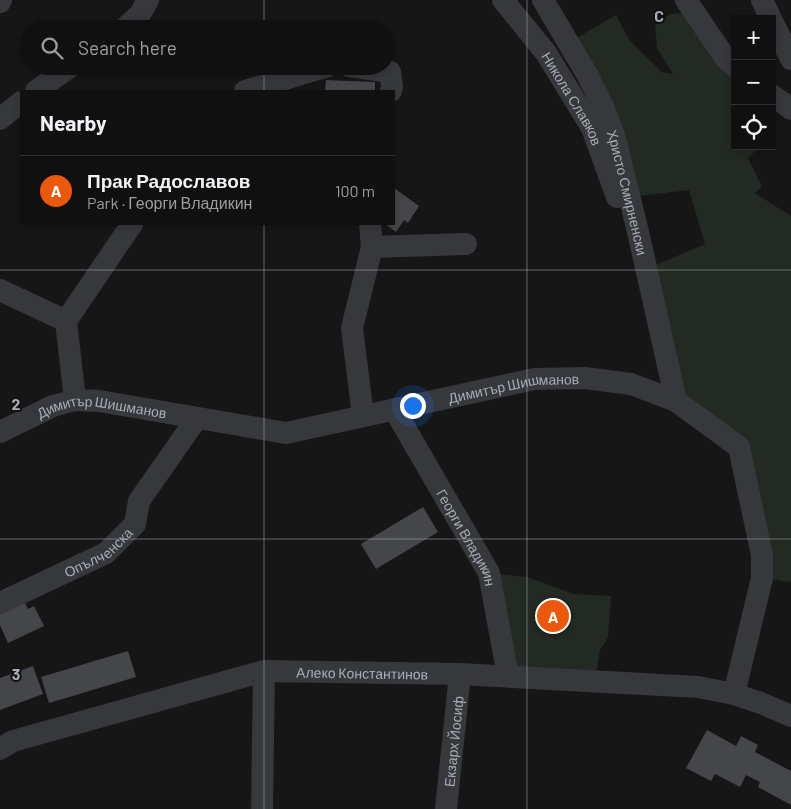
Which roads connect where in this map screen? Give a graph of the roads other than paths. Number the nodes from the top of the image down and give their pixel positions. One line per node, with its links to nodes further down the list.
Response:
1 (148, 0): 7 (street)
2 (503, 0): 23 (street, Никола Славков)
3 (543, 0): 23 (street, Христо Смирненски)
4 (686, 0): 10 (street)
5 (762, 0): 6 (street)
6 (770, 15)
7 (134, 20)
8 (776, 28): 9 (street)
9 (791, 59)
10 (731, 63)
11 (58, 75): 15 (street)
12 (298, 75): 16 (street)
13 (372, 75): 14 (street)
14 (390, 82)
15 (37, 90)
16 (248, 90)
17 (776, 98): 19 (street)
18 (20, 103): 20 (street)
19 (791, 109)
20 (0, 119)
21 (131, 225): 27 (street)
22 (370, 225): 25 (street)
23 (638, 232): 29 (street, Христо Смирненски)
24 (466, 244): 25 (street)
25 (372, 247): 31 (street)
26 (0, 290): 27 (street)
27 (66, 321): 28 (street)
28 (76, 400): 32 (street, Димитър Шишманов); 33 (street, Димитър Шишманов)
29 (676, 401): 30 (street, Димитър Шишманов); 38 (street, Димитър Шишманов)
30 (394, 409): 31 (street, Димитър Шишманов); 37 (street, Георги Владикин)
31 (363, 416): 32 (street, Димитър Шишманов)
32 (197, 418): 34 (street, Опълченска)
33 (0, 432)
34 (0, 602)
35 (264, 670): 36 (street, Алеко Константинов); 40 (street, Алеко Константинов); 41 (street)
36 (460, 674): 37 (street, Алеко Константинов); 42 (street, Екзарх Йосиф)
37 (508, 676): 38 (street, Алеко Константинов)
38 (734, 694): 39 (street, Алеко Константинов)
39 (791, 716)
40 (0, 749)
41 (262, 809)
42 (446, 809)

